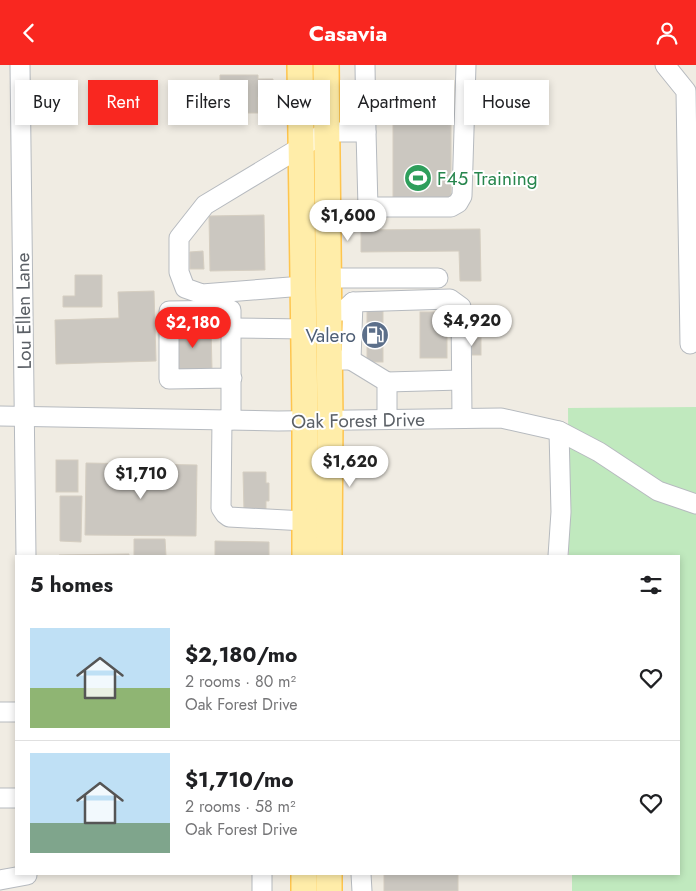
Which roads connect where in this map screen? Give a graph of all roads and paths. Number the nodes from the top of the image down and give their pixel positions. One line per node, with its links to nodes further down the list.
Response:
1 (20, 65): 23 (street, Lou Ellen Lane)
2 (300, 65): 9 (main road)
3 (326, 65): 7 (main road)
4 (364, 65): 8 (street)
5 (466, 65): 8 (street)
6 (666, 65): 17 (street)
7 (326, 132): 8 (street); 9 (street); 10 (main road)
8 (366, 132)
9 (301, 148): 12 (main road); 12 (street)
10 (329, 278): 11 (street); 14 (main road)
11 (438, 278)
12 (303, 286): 16 (main road)
13 (353, 302): 14 (street); 18 (street); 20 (street)
14 (329, 311): 18 (main road)
15 (232, 328): 16 (street); 19 (street); 19 (street)
16 (304, 329): 28 (main road)
17 (690, 344)
18 (341, 361): 21 (street); 27 (main road)
19 (232, 378): 26 (street)
20 (460, 380): 21 (street); 24 (street)
21 (386, 382): 25 (street)
22 (0, 416): 23 (street, Oak Forest Drive)
23 (25, 416): 26 (street, Oak Forest Drive); 32 (street, Lou Ellen Lane)
24 (462, 418): 25 (street, Oak Forest Drive); 29 (street, Oak Forest Drive)
25 (387, 419): 27 (street, Oak Forest Drive)
26 (227, 420): 28 (street, Oak Forest Drive); 31 (street)
27 (330, 420): 28 (street, Oak Forest Drive); 34 (main road)
28 (305, 421): 31 (main road)
29 (559, 431): 30 (street, Oak Forest Drive); 35 (street)
30 (696, 504)
31 (305, 521): 33 (main road)
32 (26, 555)
33 (305, 555)
34 (329, 555)
35 (558, 555)
36 (0, 712): 37 (street)
37 (15, 712)
38 (0, 798): 39 (street)
39 (15, 798)
40 (262, 875): 46 (street)
41 (304, 875): 47 (main road)
42 (329, 875): 48 (main road)
43 (362, 875): 49 (street)
44 (0, 880): 45 (street)
45 (27, 880)
46 (262, 891)
47 (304, 891)
48 (329, 891)
49 (362, 891)

